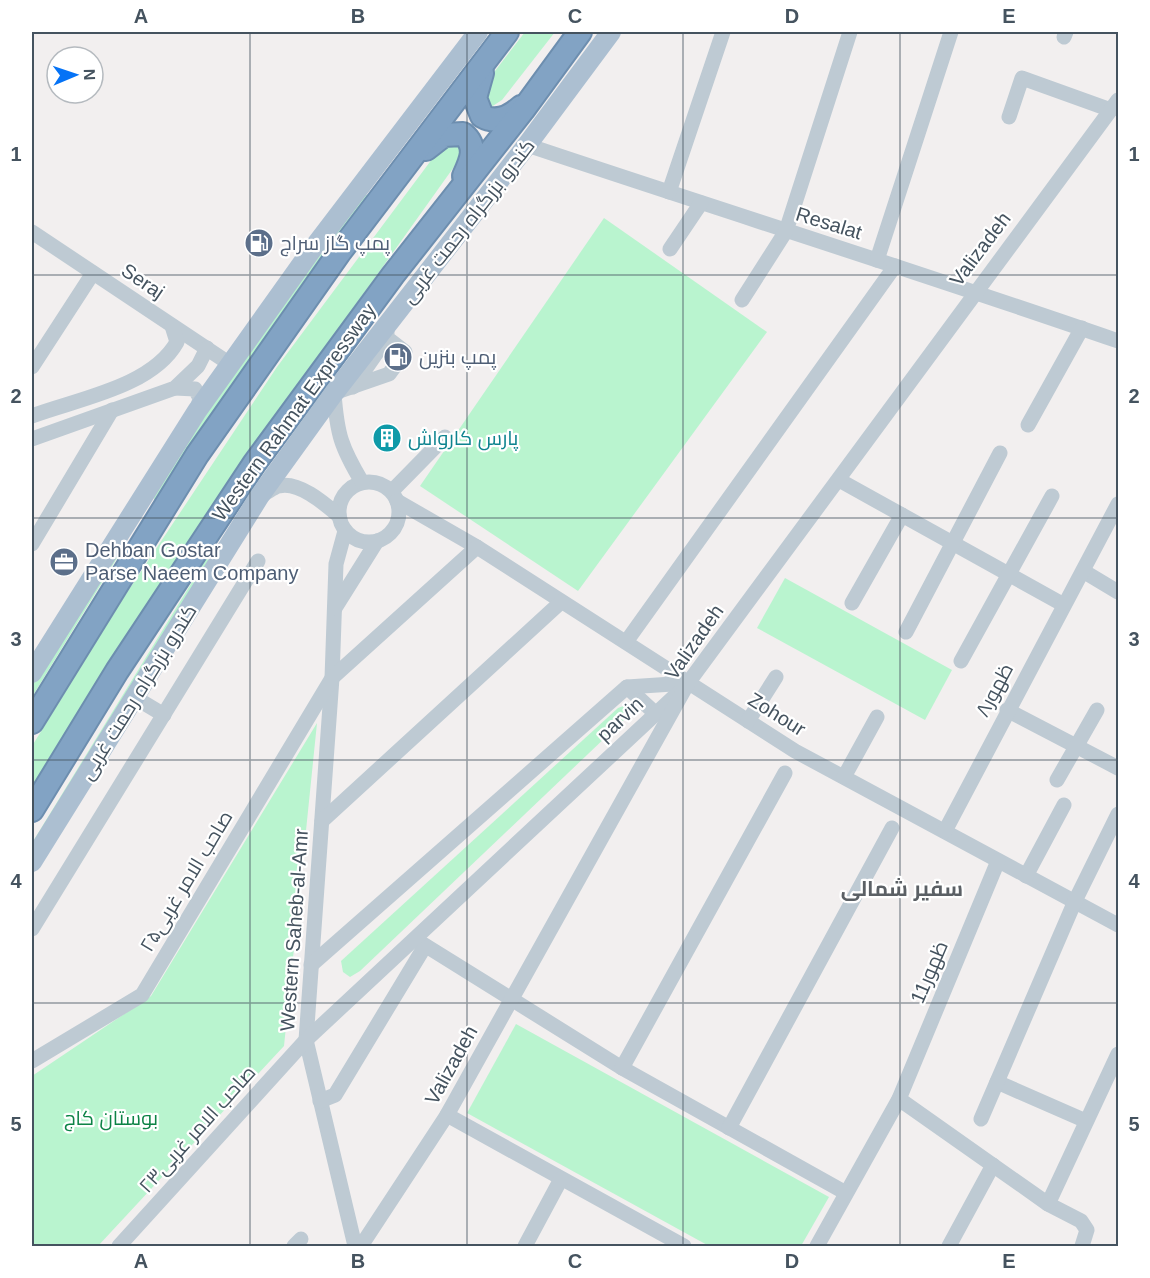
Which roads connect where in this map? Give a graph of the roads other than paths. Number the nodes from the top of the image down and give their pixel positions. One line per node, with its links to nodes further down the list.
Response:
1 (478, 32): 30 (main road)
2 (507, 32): 8 (highway)
3 (580, 32): 9 (highway, Western Rahmat Expressway)
4 (611, 32): 12 (main road, کندرو بزرگراه رحمت غربی)
5 (723, 32): 14 (street)
6 (850, 32): 17 (street)
7 (951, 32): 20 (street)
8 (493, 50): 9 (highway); 13 (highway)
9 (541, 86): 16 (highway, Western Rahmat Expressway)
10 (1115, 105): 11 (street); 23 (street, Valizadeh)
11 (1009, 117)
12 (527, 145): 14 (street, Resalat); 27 (main road, کندرو بزرگراه رحمت غربی)
13 (402, 172): 16 (highway); 61 (highway)
14 (669, 192): 15 (street, Resalat)
15 (701, 203): 17 (street, Resalat); 19 (street)
16 (449, 204): 91 (highway, Western Rahmat Expressway)
17 (786, 231): 20 (street, Resalat); 24 (street)
18 (32, 232): 22 (street, Seraj)
19 (670, 249)
20 (877, 260): 21 (street, Resalat)
21 (895, 266): 23 (street, Resalat); 70 (street)
22 (93, 273): 25 (street, Seraj); 31 (street)
23 (975, 291): 26 (street, Resalat); 44 (street, Valizadeh)
24 (742, 300)
25 (172, 326): 29 (street, Seraj); 32 (street)
26 (1082, 328): 28 (street, Resalat); 40 (street)
27 (391, 336): 33 (street); 33 (street); 35 (main road, کندرو بزرگراه رحمت غربی)
28 (1119, 341)
29 (207, 348): 30 (street, Seraj); 34 (street)
30 (230, 364): 38 (main road)
31 (32, 367)
32 (133, 381): 36 (street); 39 (street)
33 (353, 387): 35 (street)
34 (175, 388): 36 (street); 38 (street)
35 (334, 393): 45 (street); 49 (main road, کندرو بزرگراه رحمت غربی)
36 (139, 401): 37 (street)
37 (112, 410): 42 (street); 58 (street)
38 (197, 411): 46 (main road)
39 (32, 416)
40 (1028, 425)
41 (445, 436): 47 (street)
42 (32, 439)
43 (1000, 453): 57 (street)
44 (839, 480): 51 (street); 75 (street, Valizadeh)
45 (362, 482): 47 (street); 52 (street)
46 (149, 483): 61 (main road); 72 (main road)
47 (395, 496): 53 (street, Zohour); 55 (street)
48 (1052, 496): 63 (street)
49 (259, 497): 52 (street); 77 (main road, کندرو بزرگراه رحمت غربی)
50 (1119, 504): 62 (street, ظهور۸)
51 (902, 514): 57 (street); 66 (street)
52 (339, 516): 54 (street)
53 (424, 518): 55 (street); 59 (street, Zohour)
54 (345, 531): 56 (street); 68 (street, Western Saheb-al-Amr)
55 (391, 532): 56 (street)
56 (377, 541): 68 (street)
57 (953, 543): 63 (street); 69 (street)
58 (32, 544)
59 (477, 548): 65 (street, Zohour); 74 (street)
60 (258, 561): 81 (street)
61 (129, 562): 84 (highway)
62 (1083, 571): 64 (street); 67 (street, ظهور۸)
63 (1010, 574): 67 (street); 71 (street)
64 (1119, 592)
65 (561, 602): 70 (street, Zohour); 93 (street)
66 (852, 603)
67 (1064, 604): 78 (street, ظهور۸)
68 (334, 611): 74 (street, Western Saheb-al-Amr)
69 (906, 632)
70 (626, 642): 75 (street, Zohour)
71 (961, 661)
72 (32, 673)
73 (776, 677): 83 (street)
74 (332, 678): 93 (street, Western Saheb-al-Amr); 106 (street, صاحب الامر غربی۲۵)
75 (688, 684): 76 (street, parvin); 80 (street, parvin); 83 (street, Zohour); 104 (street, Valizadeh)
76 (627, 687): 80 (street); 103 (street, parvin)
77 (134, 697): 81 (street); 97 (main road, کندرو بزرگراه رحمت غربی)
78 (1007, 710): 85 (street); 95 (street, ظهور۸)
79 (1097, 710): 85 (street)
80 (656, 714): 102 (street, parvin)
81 (164, 715): 101 (street)
82 (877, 717): 88 (street)
83 (748, 721): 88 (street, Zohour)
84 (32, 722)
85 (1077, 746): 86 (street); 89 (street)
86 (1119, 768)
87 (785, 772): 108 (street)
88 (844, 777): 95 (street, Zohour)
89 (1057, 780)
90 (1064, 805): 98 (street)
91 (32, 810)
92 (1119, 814): 99 (street)
93 (322, 822): 103 (street, Western Saheb-al-Amr)
94 (892, 828): 115 (street)
95 (945, 831): 96 (street, Zohour)
96 (998, 861): 98 (street, Zohour); 110 (street, 11ظهور)
97 (32, 862)
98 (1026, 876): 99 (street, Zohour)
99 (1075, 901): 100 (street, Zohour); 109 (street)
100 (1119, 926)
101 (32, 929)
102 (420, 942): 104 (street); 105 (street, parvin); 111 (street)
103 (311, 965): 105 (street, Western Saheb-al-Amr)
104 (512, 1000): 108 (street); 112 (street, Valizadeh)
105 (306, 1040): 111 (street, Western Saheb-al-Amr); 121 (street, صاحب الامر غربی۲۳)
106 (32, 1061)
107 (1117, 1061): 114 (street)
108 (622, 1068): 115 (street)
109 (997, 1082): 113 (street); 114 (street)
110 (899, 1099): 116 (street); 118 (street, 11ظهور)
111 (320, 1101): 122 (street, Western Saheb-al-Amr)
112 (447, 1116): 117 (street); 123 (street, Valizadeh)
113 (981, 1119)
114 (1086, 1121): 119 (street)
115 (729, 1128): 118 (street)
116 (993, 1165): 119 (street); 127 (street)
117 (561, 1179): 120 (street); 124 (street)
118 (846, 1193): 126 (street, 11ظهور)
119 (1048, 1204): 128 (street)
120 (667, 1242): 125 (street)
121 (119, 1246)
122 (354, 1246)
123 (361, 1246)
124 (525, 1246)
125 (684, 1246)
126 (817, 1246)
127 (949, 1246)
128 (1082, 1246)

